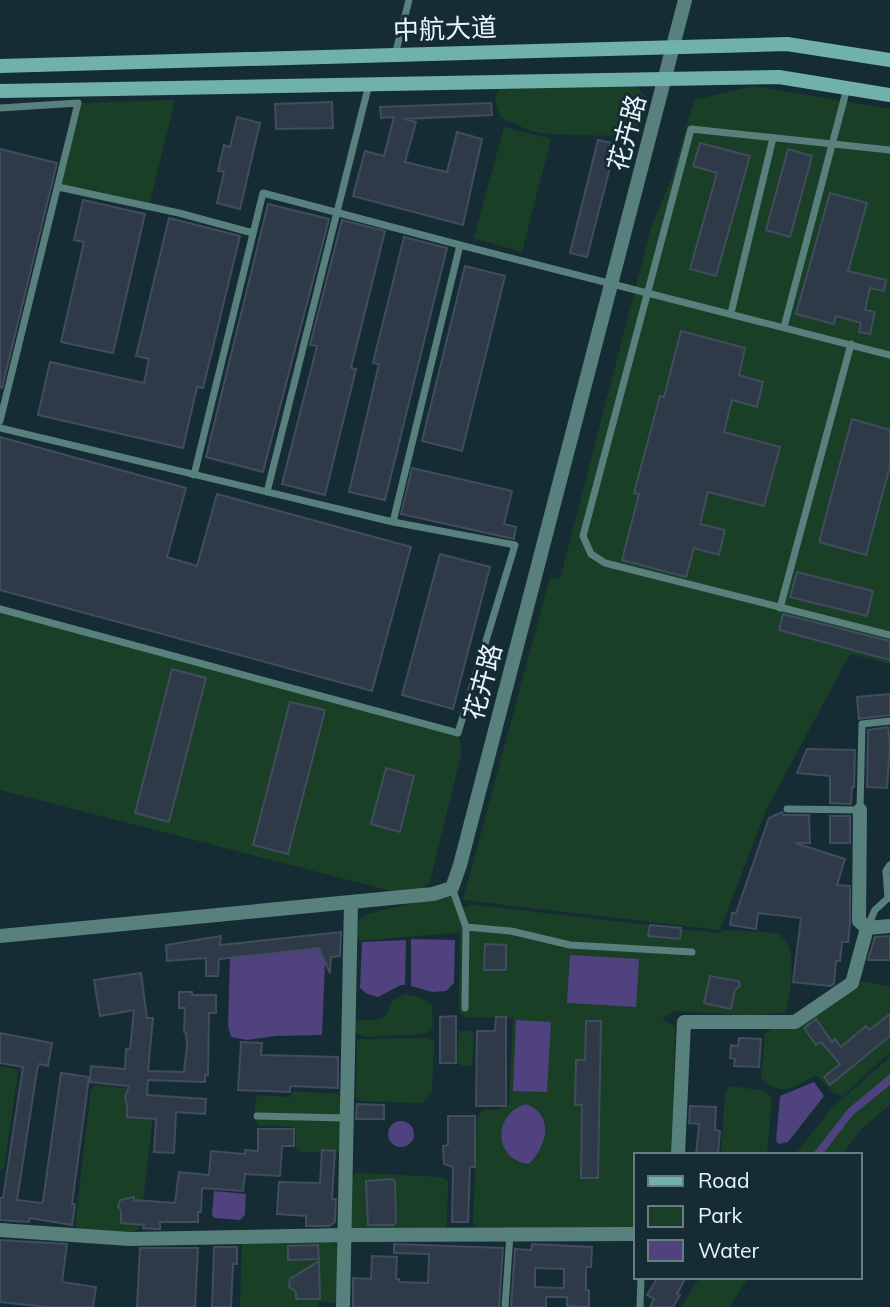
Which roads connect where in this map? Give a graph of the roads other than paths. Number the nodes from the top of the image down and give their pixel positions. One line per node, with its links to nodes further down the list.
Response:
1 (409, 0): 4 (lane)
2 (685, 0): 3 (street, 花卉路)
3 (674, 47): 4 (main road, 中航大道); 5 (main road, 中航大道); 7 (street, 花卉路)
4 (395, 55): 6 (main road, 中航大道)
5 (890, 60)
6 (0, 66)
7 (666, 78): 8 (main road, 中航大道); 9 (main road, 中航大道); 20 (street, 花卉路)
8 (370, 83): 10 (main road, 中航大道); 17 (lane)
9 (847, 88): 11 (main road, 中航大道); 14 (lane)
10 (0, 91)
11 (890, 95)
12 (0, 108): 16 (lane)
13 (773, 138): 14 (lane); 21 (lane); 22 (lane)
14 (833, 144): 15 (lane); 23 (lane)
15 (890, 150)
16 (58, 187): 18 (lane); 26 (lane)
17 (336, 212): 18 (lane); 19 (lane); 29 (lane)
18 (253, 233): 28 (lane)
19 (460, 245): 20 (lane); 30 (lane)
20 (613, 282): 21 (lane); 38 (street, 花卉路)
21 (648, 292): 22 (lane); 31 (lane)
22 (731, 313): 23 (lane)
23 (784, 327): 24 (lane)
24 (851, 344): 25 (lane); 31 (lane)
25 (890, 355)
26 (0, 421)
27 (0, 428): 28 (lane)
28 (194, 475): 29 (lane)
29 (267, 492): 30 (lane)
30 (393, 522): 32 (lane)
31 (780, 608): 33 (lane)
32 (0, 609)
33 (890, 635)
34 (890, 722): 36 (lane)
35 (787, 810): 36 (lane)
36 (860, 810): 42 (street)
37 (890, 865): 42 (lane)
38 (452, 888): 39 (street); 41 (lane)
39 (351, 902): 43 (street); 47 (street)
40 (890, 926): 42 (street)
41 (466, 927): 44 (lane); 45 (lane)
42 (867, 928): 48 (street)
43 (0, 936)
44 (692, 952)
45 (465, 1008)
46 (257, 1116): 47 (lane)
47 (347, 1118): 52 (street)
48 (678, 1153)
49 (0, 1230): 52 (street)
50 (510, 1234): 51 (street); 52 (street); 55 (lane)
51 (634, 1234)
52 (345, 1235): 54 (street)
53 (641, 1279): 56 (lane)
54 (344, 1307)
55 (505, 1307)
56 (640, 1307)

